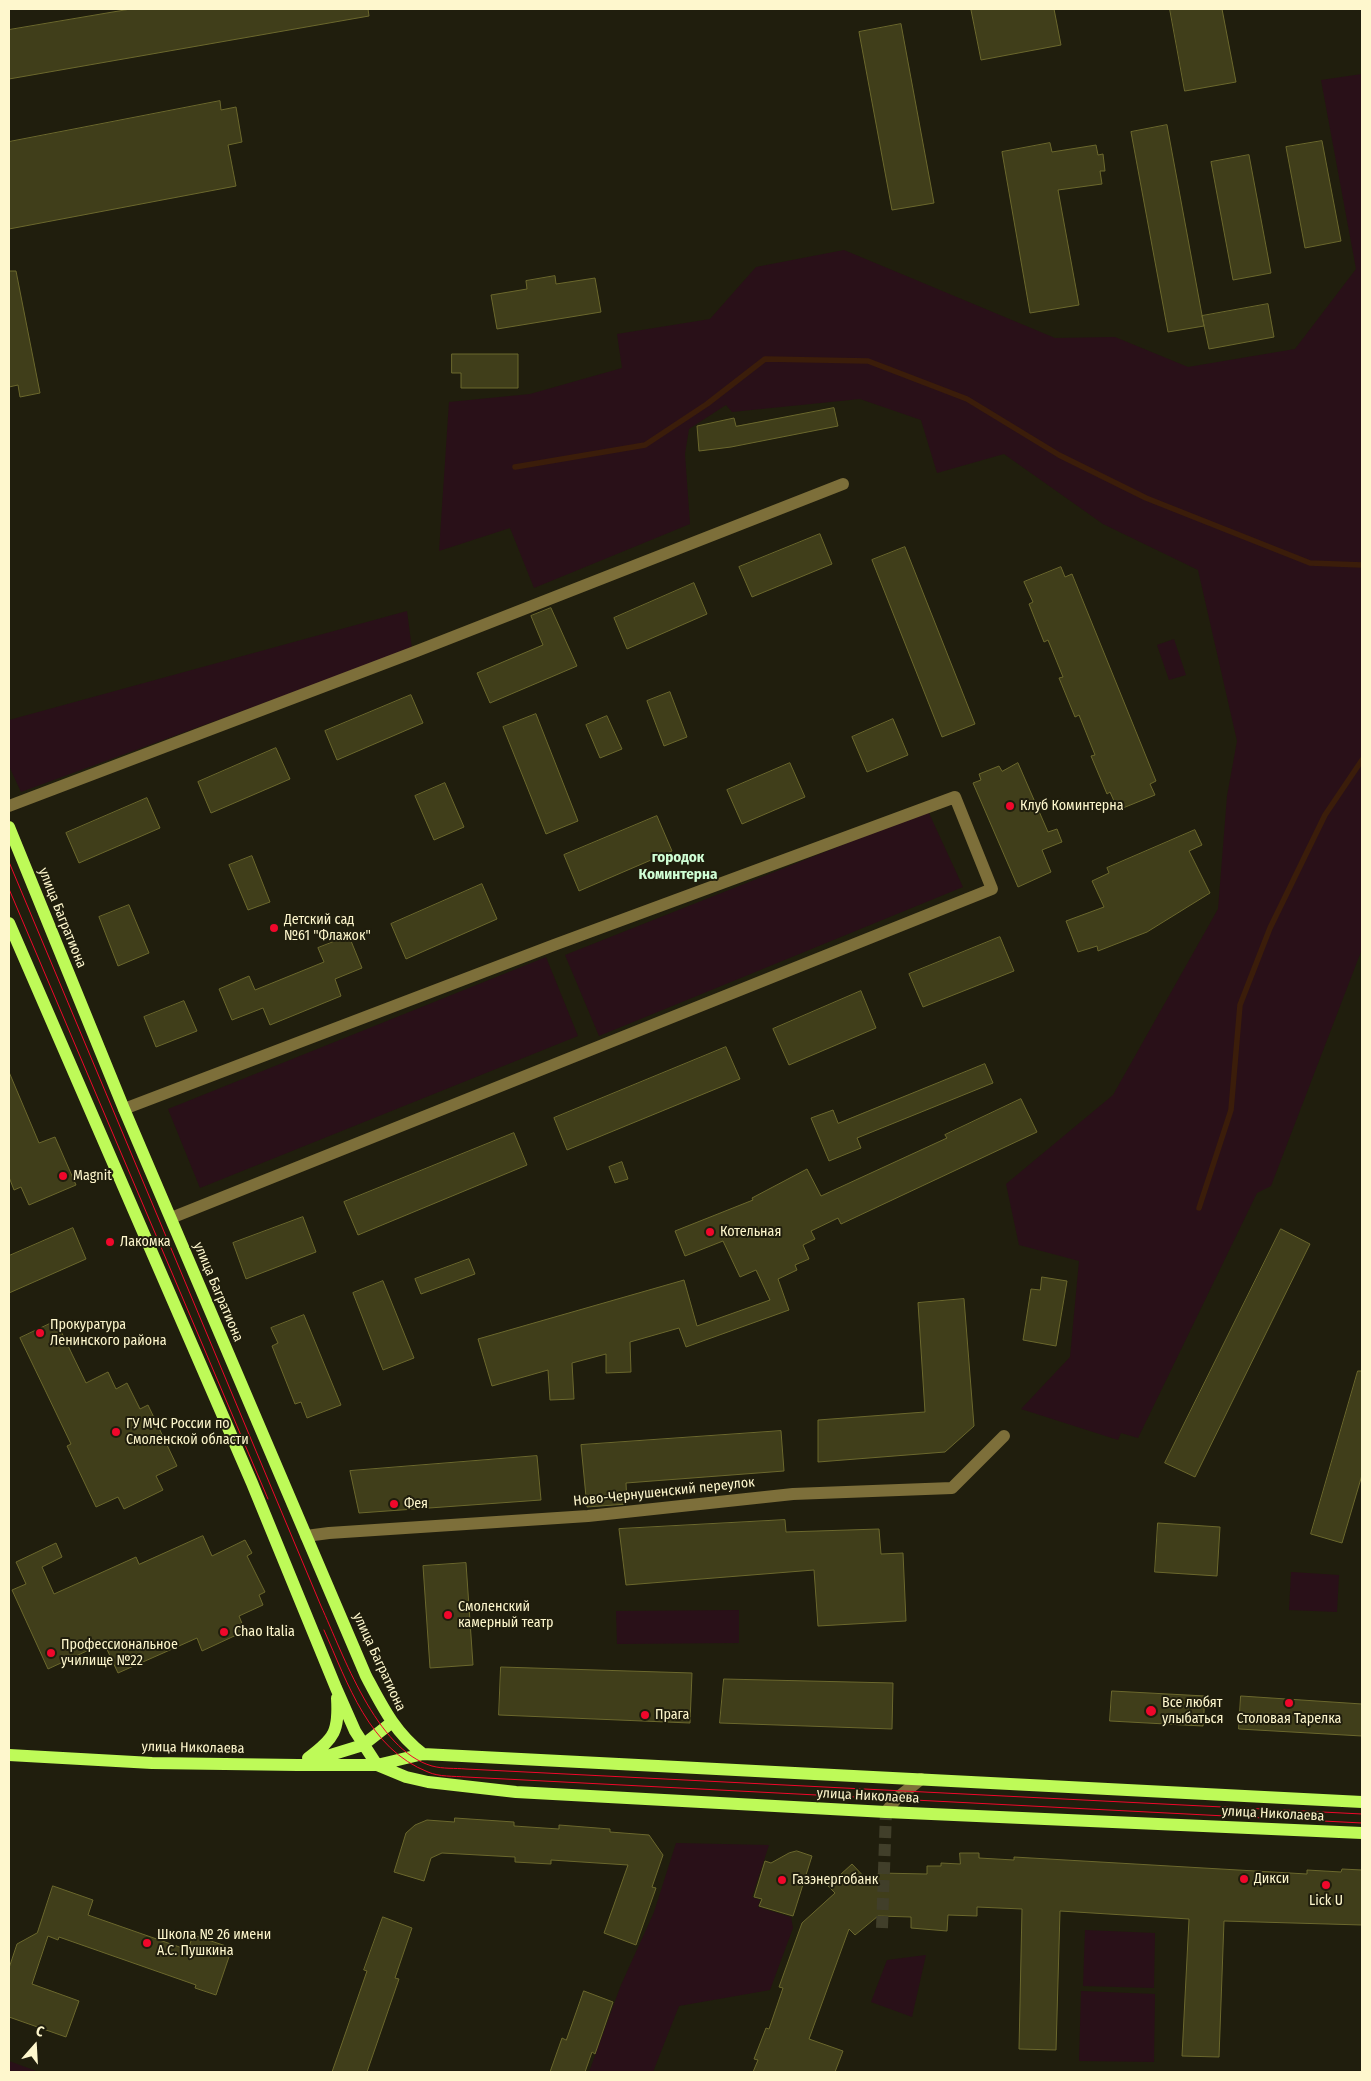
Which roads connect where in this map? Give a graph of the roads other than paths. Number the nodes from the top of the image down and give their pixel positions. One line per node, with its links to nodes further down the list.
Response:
1 (843, 484): 2 (street)
2 (9, 806)
3 (9, 827): 5 (main road, улица Багратиона)
4 (9, 923): 9 (main road)
5 (124, 1109): 6 (main road, улица Багратиона); 6 (street)
6 (171, 1218): 8 (main road, улица Багратиона)
7 (1004, 1436): 8 (street, Ново-Чернушенский переулок)
8 (306, 1536): 10 (main road, улица Багратиона)
9 (336, 1688): 11 (main road); 14 (main road)
10 (391, 1723): 11 (main road); 12 (main road, улица Багратиона)
11 (363, 1745): 14 (main road); 15 (main road)
12 (422, 1754): 15 (main road, улица Николаева); 16 (main road, улица Николаева)
13 (9, 1755): 14 (main road, улица Николаева)
14 (298, 1765): 15 (main road, улица Николаева)
15 (377, 1765): 18 (main road, улица Николаева)
16 (921, 1779): 17 (main road, улица Николаева); 18 (street)
17 (1362, 1802)
18 (886, 1812): 19 (main road, улица Николаева)
19 (1362, 1833)

